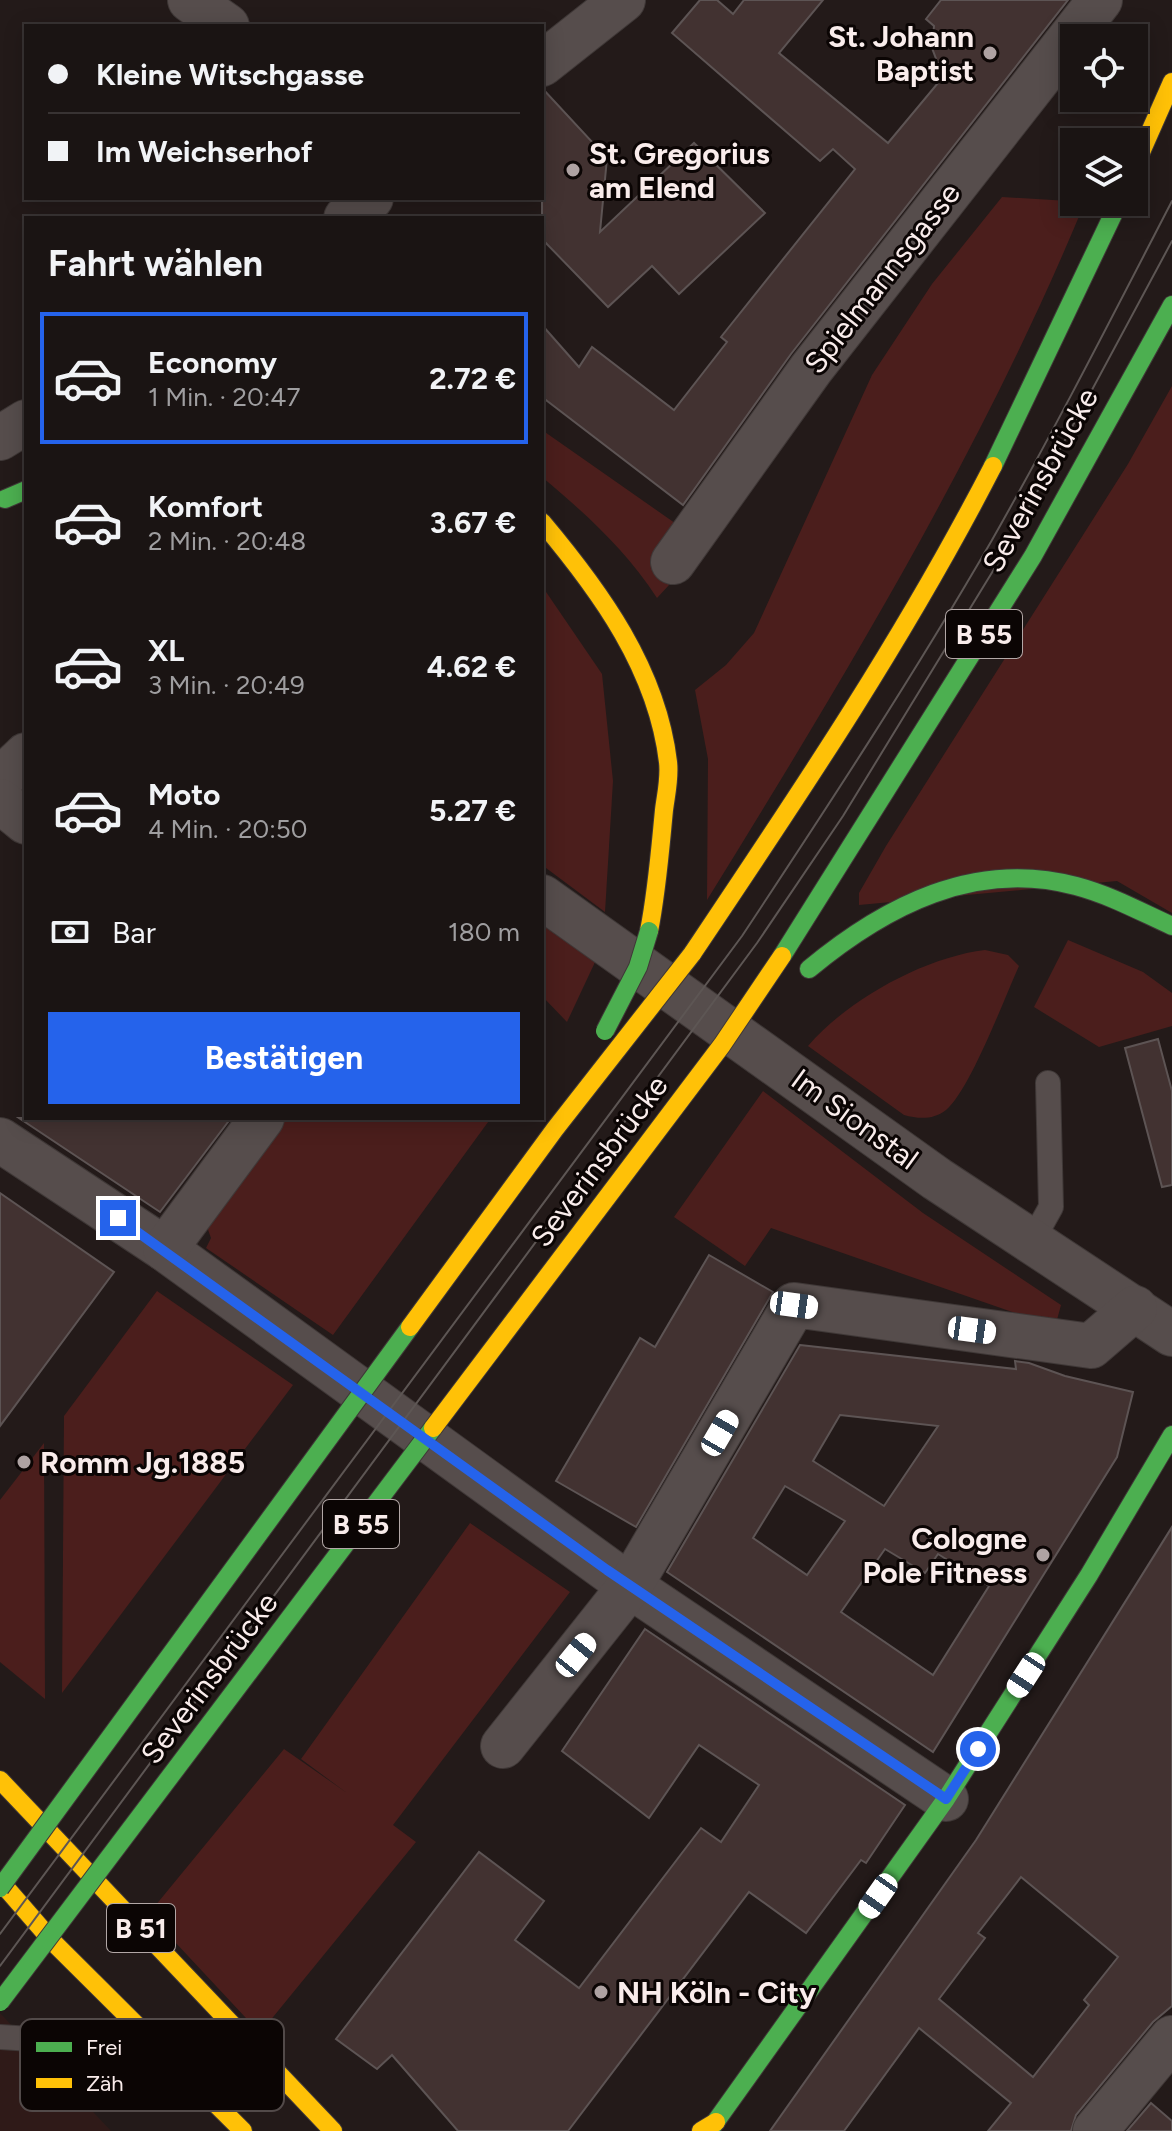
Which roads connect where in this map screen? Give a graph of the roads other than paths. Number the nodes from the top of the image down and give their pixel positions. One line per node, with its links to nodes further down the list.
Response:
1 (190, 0): 4 (street)
2 (623, 0): 5 (street)
3 (1100, 0): 15 (street, Spielmannsgasse)
4 (224, 24)
5 (544, 62)
6 (1172, 82): 7 (main road)
7 (1148, 136)
8 (368, 200): 9 (street)
9 (348, 216)
10 (1113, 216): 27 (main road, Severinsbrücke / B 55, bridge)
11 (1172, 305): 24 (main road, Severinsbrücke / B 55, bridge)
12 (24, 423): 13 (street)
13 (0, 438)
14 (544, 524): 27 (main road, bridge)
15 (673, 562)
16 (24, 757): 17 (street)
17 (0, 780)
18 (0, 801): 19 (street)
19 (24, 820)
20 (544, 898): 29 (street, Im Sionstal)
21 (1172, 926): 22 (main road)
22 (803, 974)
23 (775, 999): 24 (main road, bridge)
24 (722, 1045): 40 (main road, Severinsbrücke / B 55, bridge)
25 (1048, 1083): 29 (lane)
26 (261, 1120): 30 (street)
27 (555, 1129): 39 (main road, Severinsbrücke / B 55, bridge)
28 (0, 1140): 30 (street)
29 (1032, 1241): 31 (street, Im Sionstal)
30 (165, 1249): 34 (street)
31 (1135, 1308): 32 (street, Im Sionstal); 34 (street)
32 (1172, 1334)
33 (1172, 1435): 37 (main road)
34 (630, 1586): 35 (street); 37 (street)
35 (503, 1746)
36 (0, 1780): 42 (main road, B 51)
37 (946, 1799): 48 (main road)
38 (0, 1881): 41 (main road, B 51)
39 (0, 1888)
40 (0, 2002)
41 (130, 2019)
42 (227, 2019)
43 (0, 2037): 44 (lane)
44 (20, 2038)
45 (1172, 2038): 51 (street)
46 (284, 2079): 50 (main road, B 51)
47 (223, 2111): 49 (main road, B 51)
48 (709, 2128)
49 (243, 2131)
50 (333, 2131)
51 (1095, 2131)

